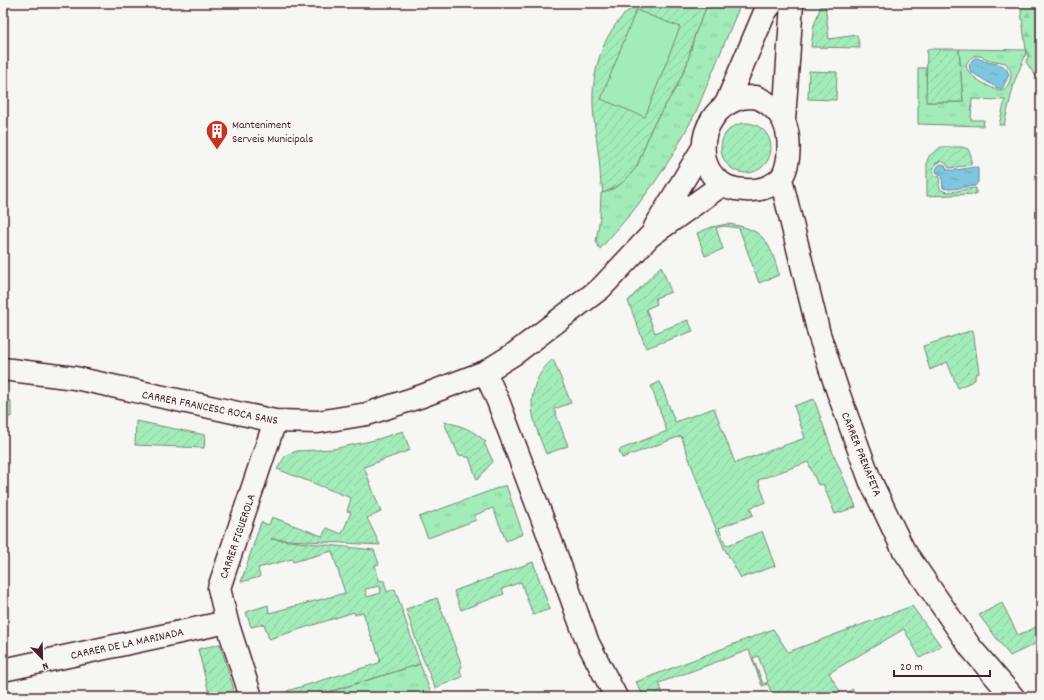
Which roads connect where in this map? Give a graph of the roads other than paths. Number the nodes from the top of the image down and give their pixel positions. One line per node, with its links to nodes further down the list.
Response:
1 (772, 3): 3 (street)
2 (792, 3): 4 (street)
3 (726, 104): 4 (street); 5 (street)
4 (784, 120): 6 (street)
5 (703, 148): 7 (street); 8 (street, CARRER FRANCESC ROCA SANS)
6 (781, 179): 7 (street); 16 (street, CARRER PRENAFETA)
7 (722, 184): 8 (street, CARRER FRANCESC ROCA SANS)
8 (650, 236): 10 (street, CARRER FRANCESC ROCA SANS)
9 (3, 369): 11 (street, CARRER FRANCESC ROCA SANS)
10 (485, 372): 11 (street, CARRER FRANCESC ROCA SANS); 15 (street)
11 (275, 421): 12 (street, CARRER FIGUEROLA)
12 (227, 622): 13 (street, CARRER DE LA MARINADA); 14 (street, CARRER FIGUEROLA)
13 (3, 670)
14 (251, 697)
15 (616, 697)
16 (1013, 697)

